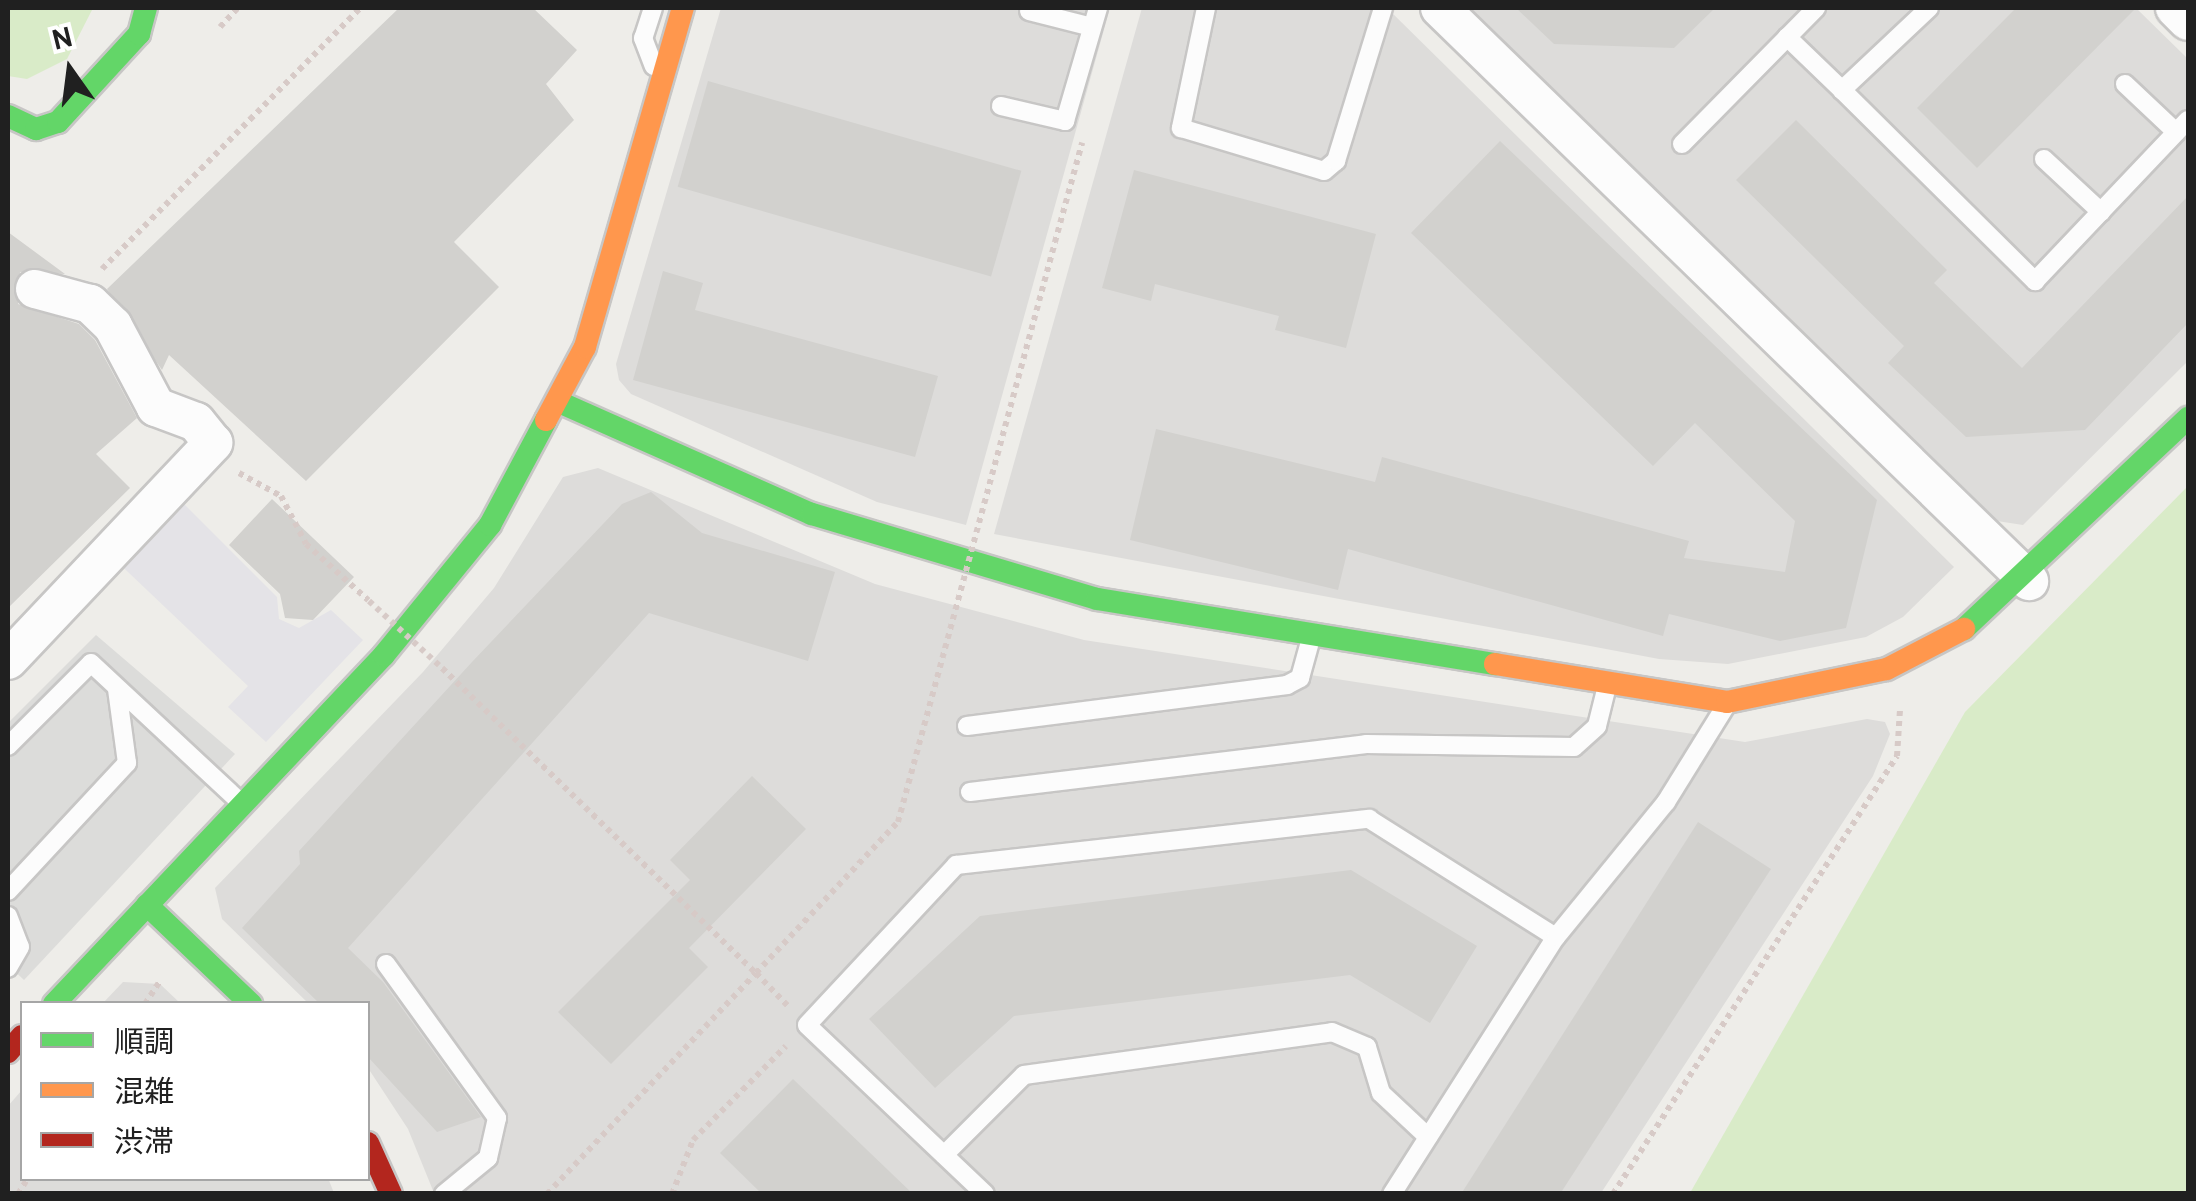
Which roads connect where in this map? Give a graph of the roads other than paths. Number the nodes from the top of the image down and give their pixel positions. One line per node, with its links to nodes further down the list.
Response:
1 (146, 8): 19 (street)
2 (653, 8): 16 (lane)
3 (683, 8): 16 (street)
4 (1098, 8): 13 (lane)
5 (1206, 8): 6 (lane)
6 (1383, 8)
7 (1440, 8): 27 (street)
8 (1816, 8): 14 (lane)
9 (1930, 8): 17 (lane)
10 (2174, 8): 12 (street)
11 (1028, 11): 13 (lane)
12 (2188, 21)
13 (1092, 27): 18 (lane)
14 (1786, 37): 17 (lane); 21 (lane)
15 (2126, 84): 20 (lane)
16 (661, 85): 25 (street)
17 (1842, 90): 23 (lane)
18 (1001, 106)
19 (8, 116)
20 (2182, 126): 23 (lane)
21 (1682, 144)
22 (2044, 159): 23 (lane)
23 (2100, 212)
24 (35, 289): 29 (street)
25 (560, 404): 28 (street); 36 (street)
26 (2188, 418): 27 (street)
27 (2029, 581): 32 (street)
28 (1311, 638): 30 (street); 33 (lane)
29 (8, 660)
30 (1606, 688): 32 (street); 35 (lane)
31 (117, 689): 34 (lane); 36 (lane); 37 (lane)
32 (1727, 702): 40 (lane)
33 (967, 726)
34 (8, 746)
35 (970, 792)
36 (244, 805): 38 (street)
37 (8, 891)
38 (147, 905): 43 (street); 44 (street)
39 (8, 916): 42 (lane)
40 (1556, 937): 45 (lane); 47 (lane)
41 (386, 964): 49 (lane)
42 (8, 968)
43 (57, 1001)
44 (248, 1001)
45 (1428, 1137): 47 (lane); 51 (lane)
46 (370, 1147): 48 (street)
47 (944, 1155): 50 (lane)
48 (391, 1194)
49 (444, 1194)
50 (985, 1194)
51 (1392, 1194)

